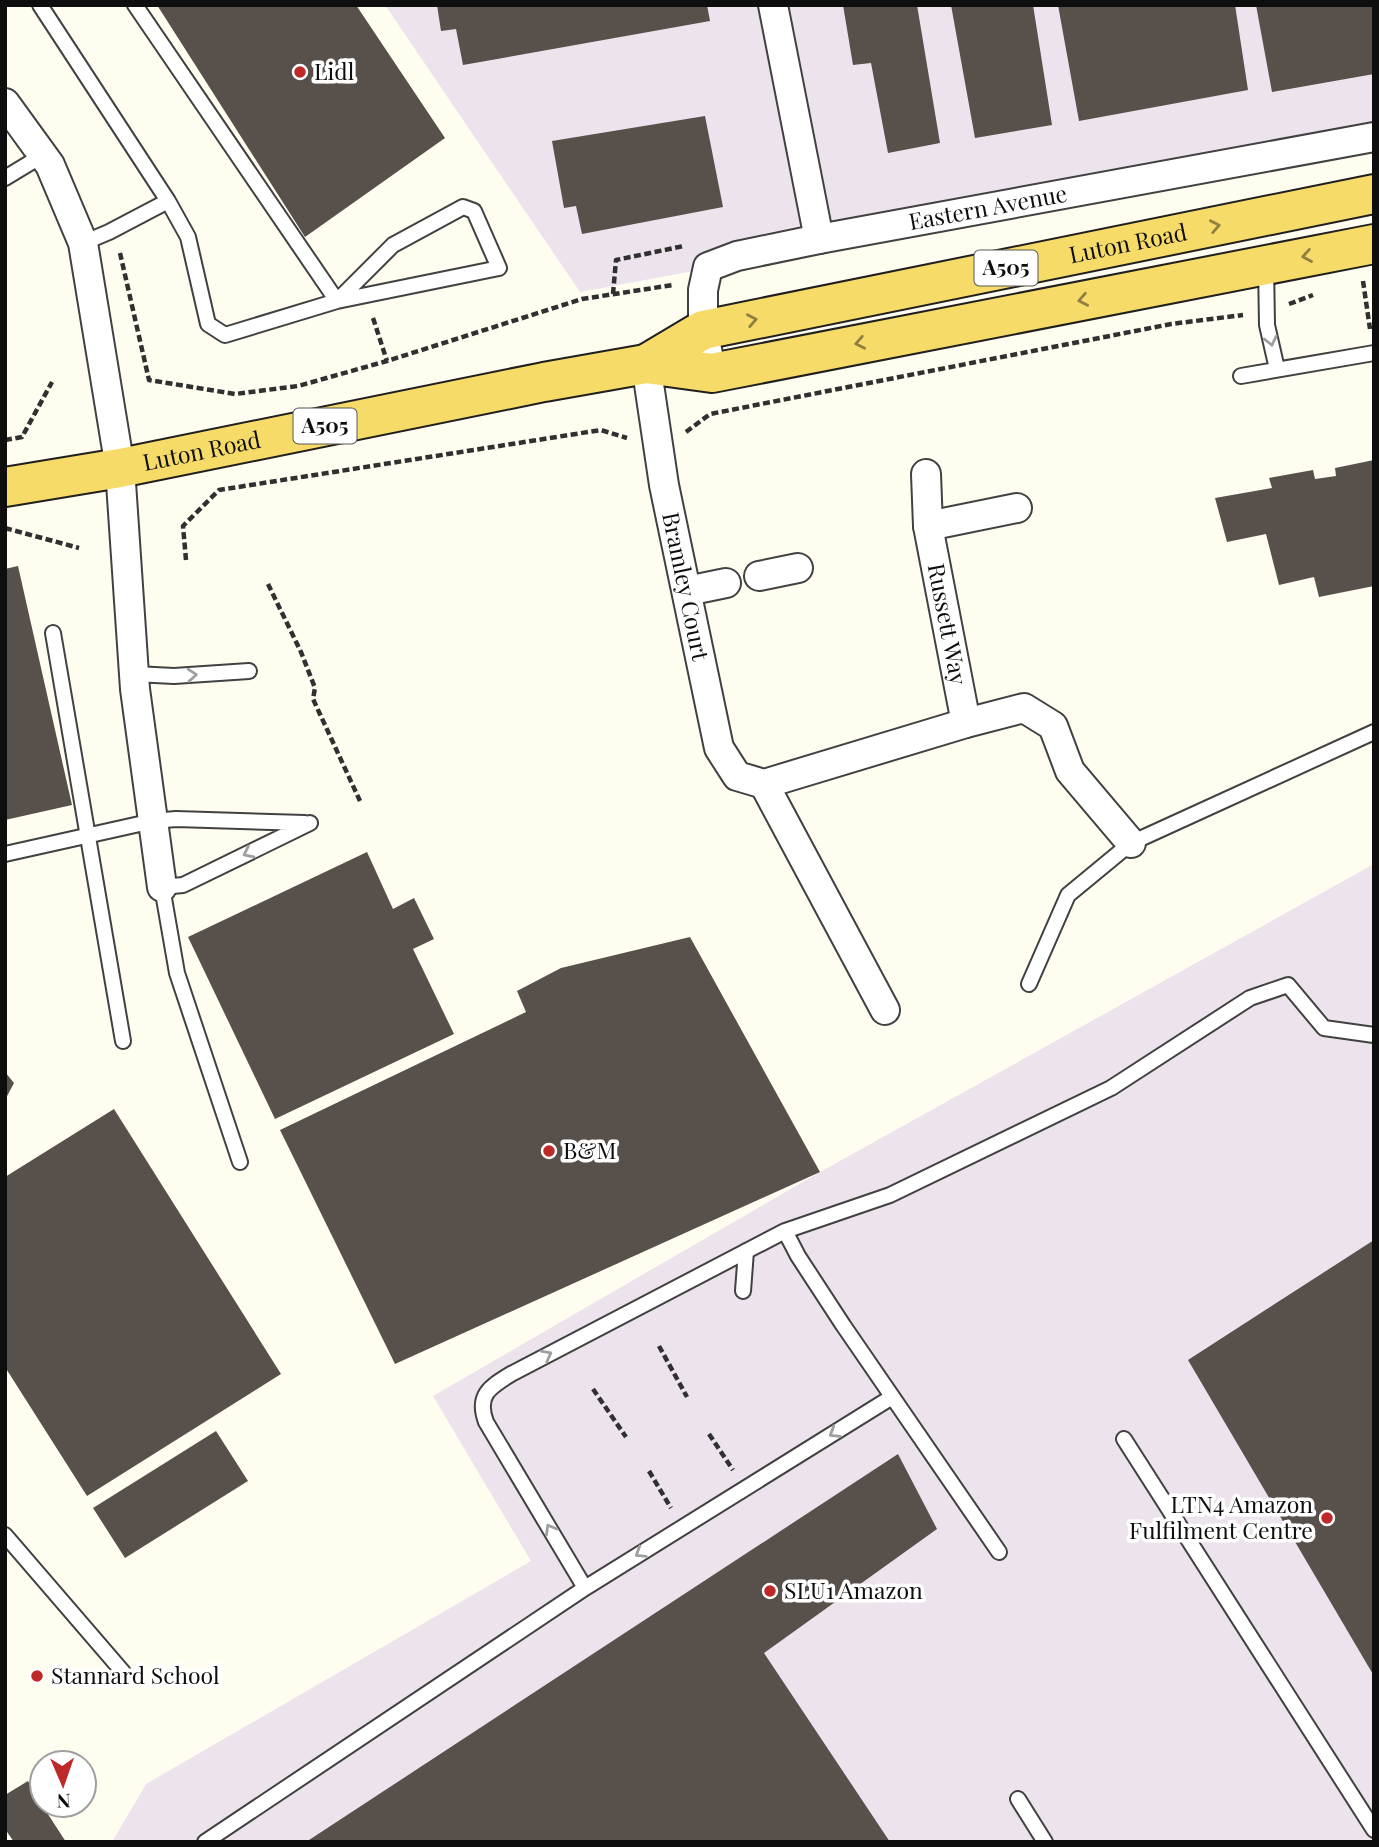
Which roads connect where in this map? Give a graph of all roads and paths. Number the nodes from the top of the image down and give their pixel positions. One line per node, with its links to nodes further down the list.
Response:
1 (40, 5): 9 (lane)
2 (135, 5): 16 (lane)
3 (773, 5): 10 (street)
4 (5, 103): 6 (street)
5 (1374, 137): 10 (street, Eastern Avenue)
6 (43, 155): 7 (lane); 11 (street)
7 (5, 178)
8 (1374, 194): 19 (main road, Luton Road / A505, one-way to 8)
9 (168, 201): 11 (lane); 16 (lane)
10 (819, 239): 19 (street, Eastern Avenue)
11 (83, 243): 31 (street)
12 (120, 249): 27 (path)
13 (1368, 261): 14 (main road, Luton Road / A505, one-way to 14); 18 (path)
14 (1266, 264): 23 (lane, one-way to 23); 24 (main road, Luton Road / A505, one-way to 24)
15 (366, 295): 16 (lane); 16 (lane); 21 (path)
16 (337, 301)
17 (1251, 314): 28 (path)
18 (1370, 328)
19 (703, 330): 22 (main road, Luton Road / A505); 24 (street, Eastern Avenue)
20 (1374, 353): 23 (lane)
21 (387, 361)
22 (646, 364): 24 (main road, Luton Road / A505); 31 (main road, Luton Road / A505); 43 (street, Bramley Court)
23 (1278, 369): 25 (lane)
24 (712, 373)
25 (1241, 376)
26 (52, 382): 29 (path)
27 (235, 394)
28 (685, 433)
29 (5, 440)
30 (638, 442): 38 (path)
31 (120, 468): 33 (main road, Luton Road / A505); 46 (street)
32 (926, 474): 35 (street, Russett Way)
33 (5, 487)
34 (1017, 509): 35 (street)
35 (928, 526): 47 (street, Russett Way)
36 (5, 528): 37 (path)
37 (79, 548)
38 (186, 560)
39 (799, 568): 40 (street)
40 (759, 576)
41 (726, 583): 43 (street)
42 (268, 584): 50 (path)
43 (687, 591): 49 (street, Bramley Court)
44 (53, 633): 52 (lane)
45 (249, 671): 46 (lane, one-way to 45)
46 (135, 674): 51 (street)
47 (966, 723): 49 (street); 53 (street)
48 (1374, 732): 53 (lane)
49 (764, 784): 57 (street)
50 (360, 801)
51 (153, 821): 52 (lane); 55 (street); 55 (lane, one-way to 55)
52 (88, 835): 54 (lane); 59 (lane)
53 (1131, 843): 56 (lane)
54 (5, 854)
55 (162, 887): 60 (lane)
56 (1029, 984)
57 (885, 1010)
58 (1374, 1035): 61 (lane)
59 (123, 1041)
60 (240, 1162)
61 (785, 1231): 62 (lane); 67 (lane)
62 (746, 1251): 63 (lane); 76 (lane, one-way to 62)
63 (743, 1291)
64 (659, 1346): 66 (path)
65 (593, 1389): 69 (path)
66 (687, 1397)
67 (891, 1397): 75 (lane); 76 (lane, one-way to 76)
68 (709, 1434): 72 (path)
69 (626, 1437)
70 (1124, 1438): 79 (lane)
71 (649, 1471): 73 (path)
72 (737, 1476)
73 (673, 1512)
74 (5, 1535): 77 (lane)
75 (999, 1552)
76 (584, 1588): 80 (lane)
77 (123, 1672)
78 (1018, 1799): 81 (lane)
79 (1374, 1830)
80 (205, 1842)
81 (1045, 1842)

